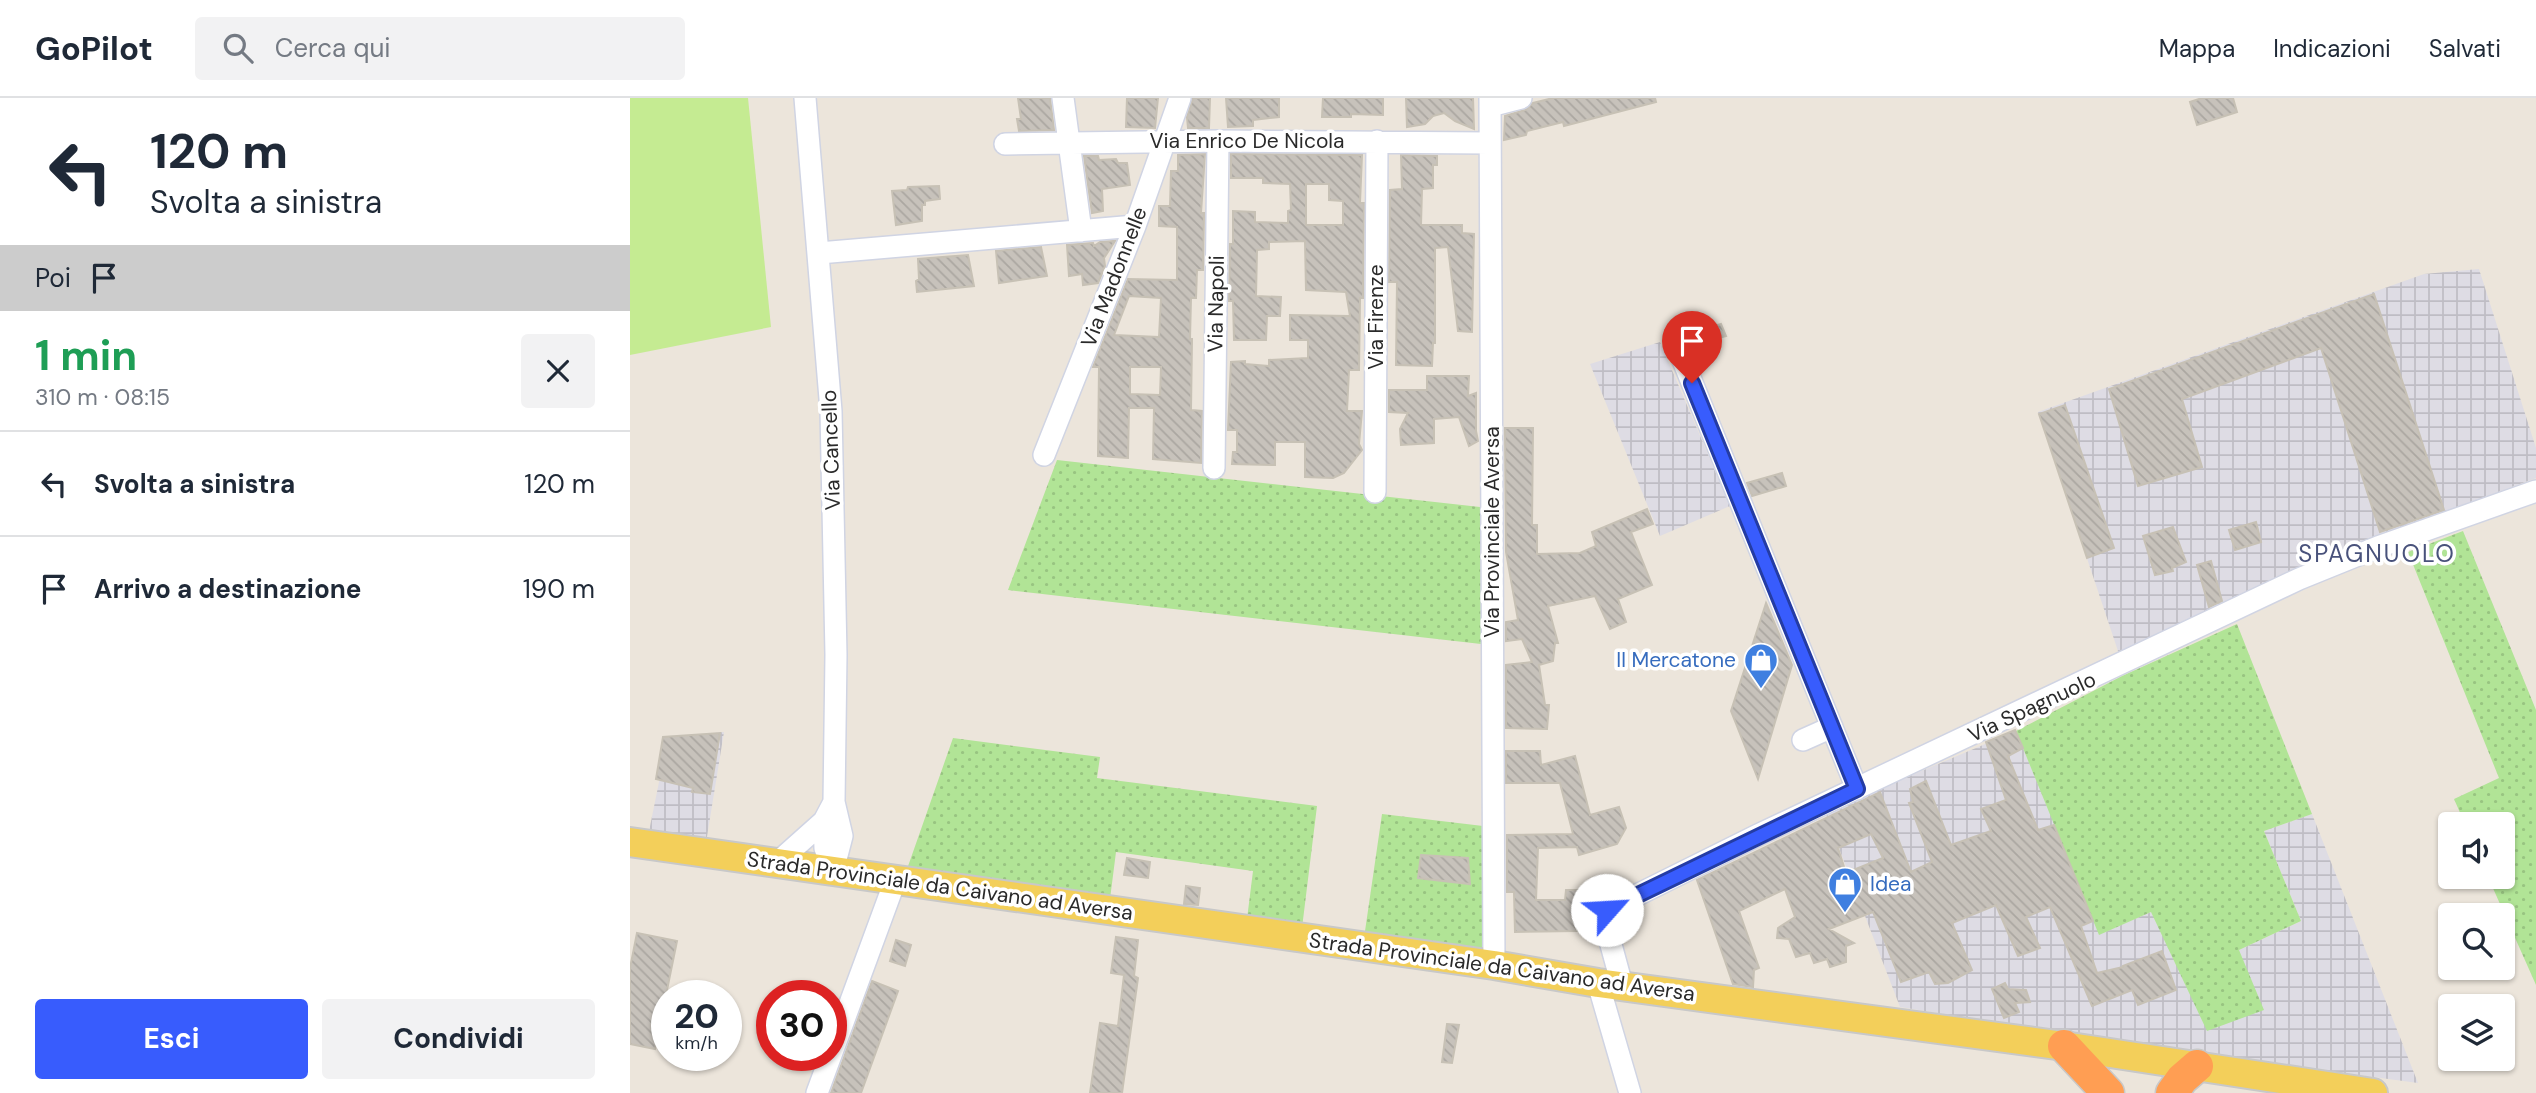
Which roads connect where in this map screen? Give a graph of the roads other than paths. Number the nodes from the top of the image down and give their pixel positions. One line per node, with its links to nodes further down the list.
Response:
1 (805, 98): 14 (street, Via Cancello)
2 (1063, 98): 6 (street)
3 (1180, 98): 7 (street, Via Madonnelle)
4 (1521, 98): 5 (street)
5 (1490, 102): 10 (street, Via Provinciale Aversa)
6 (1068, 141): 7 (street, Via Enrico De Nicola); 11 (street, Via Enrico De Nicola); 13 (street)
7 (1164, 141): 8 (street, Via Enrico De Nicola); 12 (street, Via Madonnelle)
8 (1219, 141): 9 (street, Via Enrico De Nicola); 17 (street, Via Napoli)
9 (1377, 141): 10 (street, Via Enrico De Nicola); 19 (street, Via Firenze)
10 (1490, 143): 29 (street, Via Provinciale Aversa)
11 (1005, 144)
12 (1135, 226): 13 (street); 16 (street, Via Madonnelle)
13 (1081, 231): 14 (street)
14 (818, 253): 23 (street, Via Cancello)
15 (1682, 358): 20 (street)
16 (1044, 455)
17 (1214, 468)
18 (2536, 491): 22 (street, Via Spagnuolo)
19 (1375, 492)
20 (1832, 727): 21 (street); 22 (street)
21 (1803, 740)
22 (1857, 789): 30 (street, Via Spagnuolo)
23 (829, 812): 24 (street); 26 (street); 27 (street)
24 (842, 836): 27 (street); 28 (street)
25 (630, 842): 26 (main road, Strada Provinciale da Caivano ad Aversa)
26 (778, 862): 27 (main road, Strada Provinciale da Caivano ad Aversa)
27 (833, 871): 28 (main road, Strada Provinciale da Caivano ad Aversa)
28 (886, 879): 29 (main road, Strada Provinciale da Caivano ad Aversa); 33 (street)
29 (1494, 965): 30 (main road, Strada Provinciale da Caivano ad Aversa)
30 (1610, 984): 31 (main road, Strada Provinciale da Caivano ad Aversa); 34 (street)
31 (2064, 1046): 32 (main road, Strada Provinciale da Caivano ad Aversa); 35 (highway)
32 (2197, 1066): 36 (highway); 37 (main road, Strada Provinciale da Caivano ad Aversa)
33 (817, 1093)
34 (1630, 1093)
35 (2108, 1093)
36 (2172, 1093)
37 (2373, 1093)

